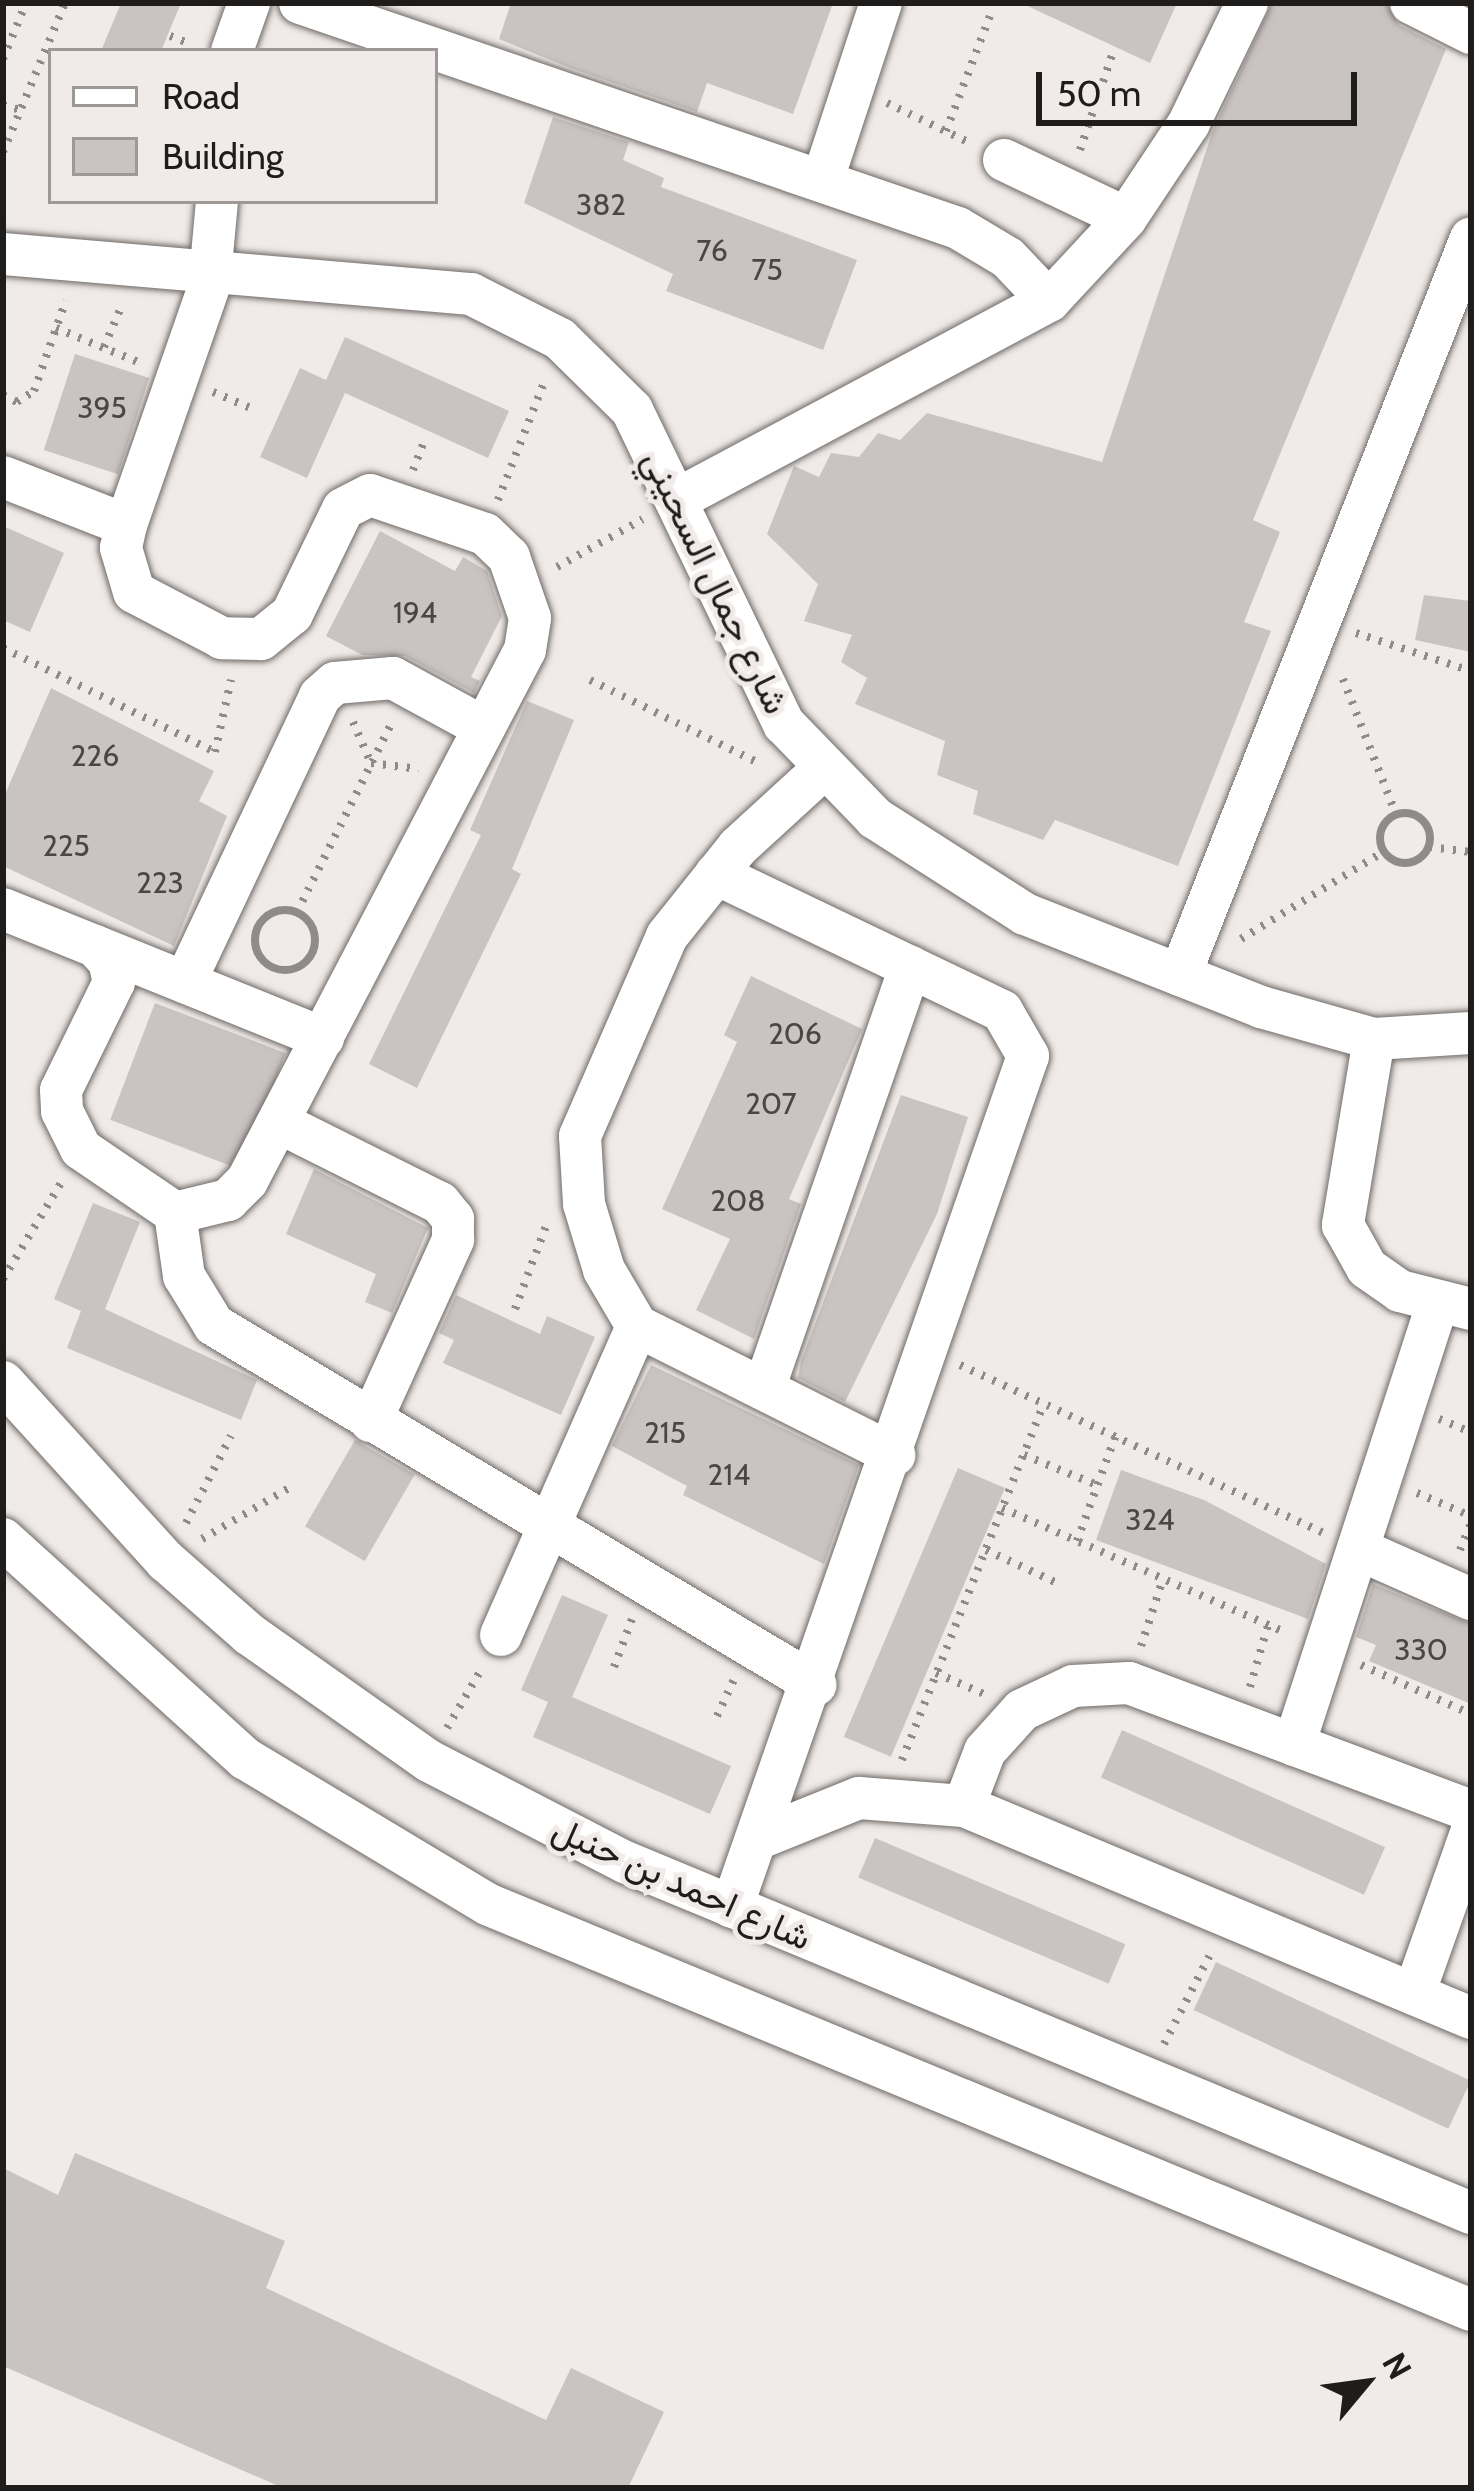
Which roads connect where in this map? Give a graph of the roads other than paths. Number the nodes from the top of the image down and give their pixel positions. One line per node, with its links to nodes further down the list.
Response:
1 (249, 3): 7 (street)
2 (300, 3): 8 (street)
3 (881, 3): 11 (street)
4 (1247, 3): 13 (street)
5 (1411, 3): 6 (street)
6 (1471, 33)
7 (233, 48)
8 (434, 48)
9 (438, 49): 11 (street)
10 (1004, 160): 13 (street)
11 (823, 179): 17 (street)
12 (217, 204): 16 (street)
13 (1126, 218): 17 (street)
14 (1471, 238): 27 (street)
15 (3, 254): 16 (street, شارع جمال السحيني)
16 (214, 266): 19 (street, شارع جمال السحيني); 20 (street)
17 (1049, 301): 19 (street)
18 (3, 477): 20 (street)
19 (676, 500): 22 (street, شارع جمال السحيني)
20 (126, 525): 21 (street)
21 (483, 727): 28 (street); 30 (street)
22 (813, 777): 23 (street); 27 (street, شارع جمال السحيني)
23 (716, 874): 26 (street); 35 (street)
24 (8, 916): 25 (street)
25 (95, 946): 28 (street); 33 (street)
26 (910, 967): 36 (street); 39 (street)
27 (1180, 975): 31 (street, شارع جمال السحيني)
28 (185, 982): 30 (street)
29 (1471, 1033): 31 (street, شارع جمال السحيني)
30 (323, 1038): 32 (street)
31 (1374, 1039): 34 (street)
32 (280, 1123): 33 (street); 38 (street)
33 (176, 1213): 38 (street)
34 (1454, 1307): 42 (street)
35 (638, 1327): 36 (street); 40 (street)
36 (764, 1390): 39 (street)
37 (6, 1392): 51 (street, شارع احمد بن حنبل)
38 (371, 1420): 40 (street)
39 (896, 1455): 45 (street)
40 (549, 1526): 44 (street); 45 (street)
41 (3, 1539): 55 (street)
42 (1358, 1549): 43 (street); 46 (street)
43 (1471, 1599)
44 (500, 1635)
45 (815, 1684): 50 (street)
46 (1294, 1745): 47 (street); 48 (street)
47 (964, 1806): 50 (street); 52 (street)
48 (1471, 1811)
49 (1471, 1833): 52 (street)
50 (762, 1838): 51 (street)
51 (731, 1906): 54 (street, شارع احمد بن حنبل)
52 (1414, 1994): 53 (street)
53 (1471, 2018)
54 (1471, 2213)
55 (1471, 2310)

